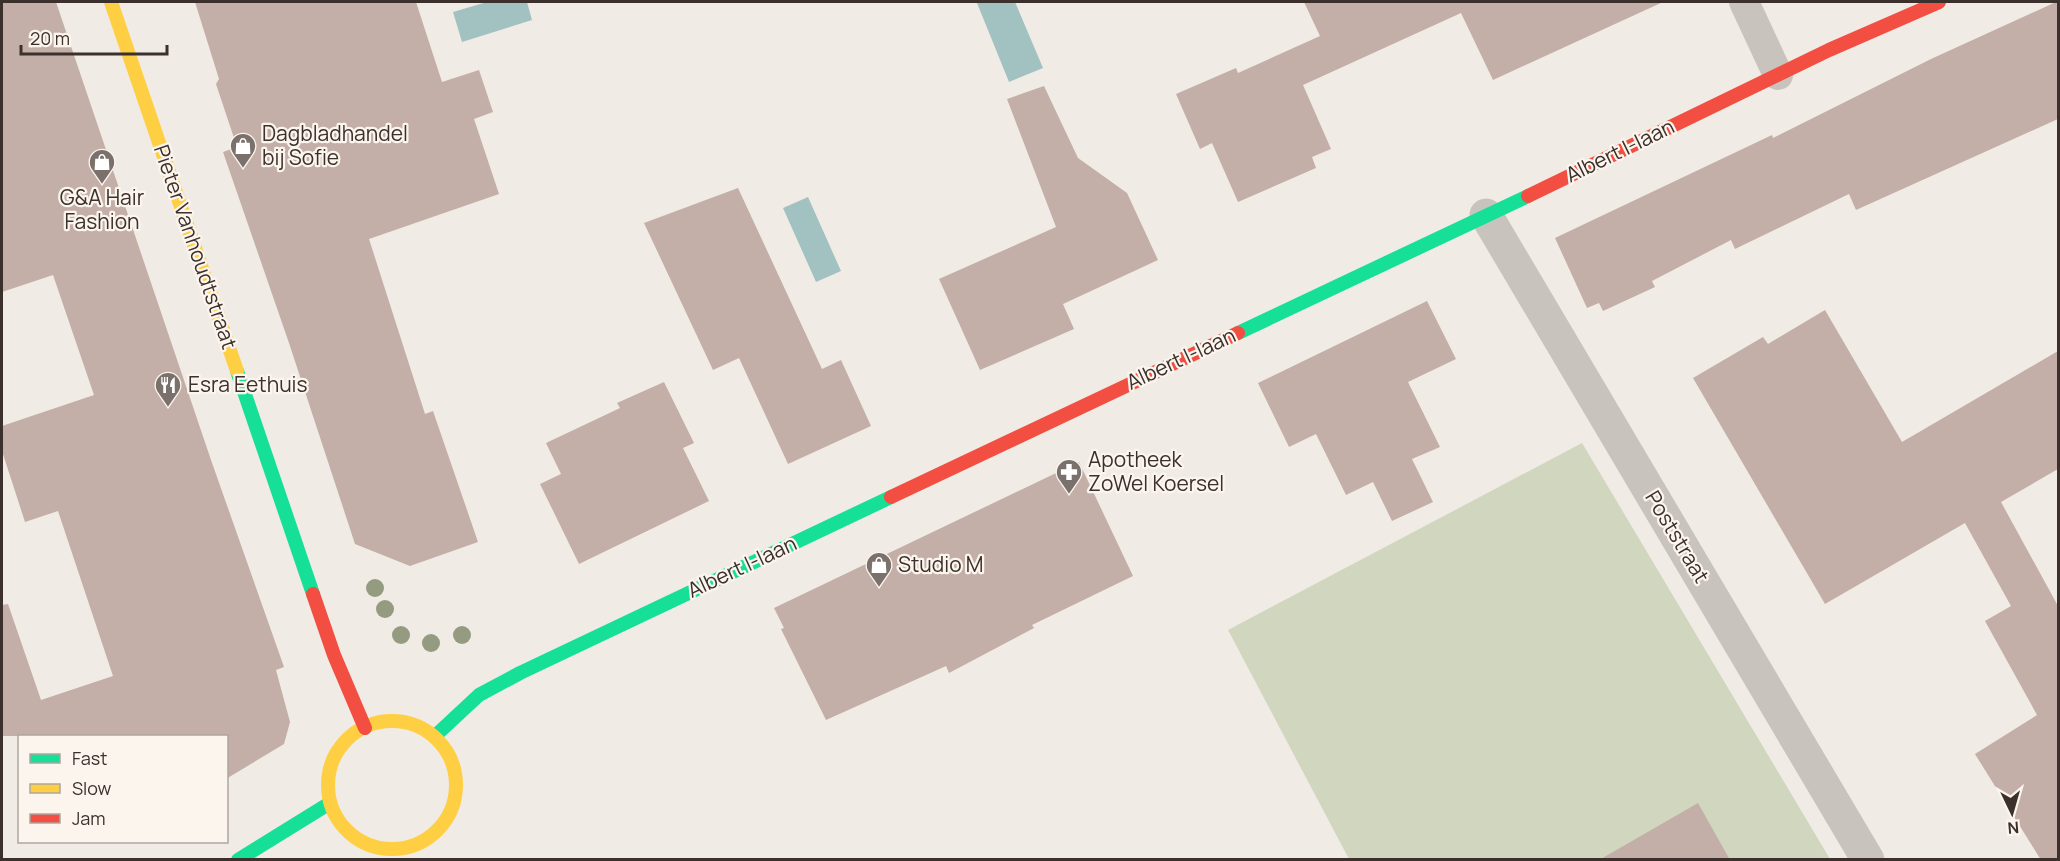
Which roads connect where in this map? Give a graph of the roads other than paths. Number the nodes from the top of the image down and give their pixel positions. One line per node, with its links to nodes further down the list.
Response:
1 (111, 2): 6 (street, Pieter Vanhoudtstraat)
2 (1744, 2): 4 (lane)
3 (1939, 2): 4 (street, Albert I-laan)
4 (1778, 75): 5 (street, Albert I-laan)
5 (1486, 215): 7 (street, Albert I-laan); 10 (street, Poststraat)
6 (365, 728): 7 (street); 8 (street)
7 (435, 736): 8 (street)
8 (330, 803): 9 (street)
9 (238, 860)
10 (1868, 860)

